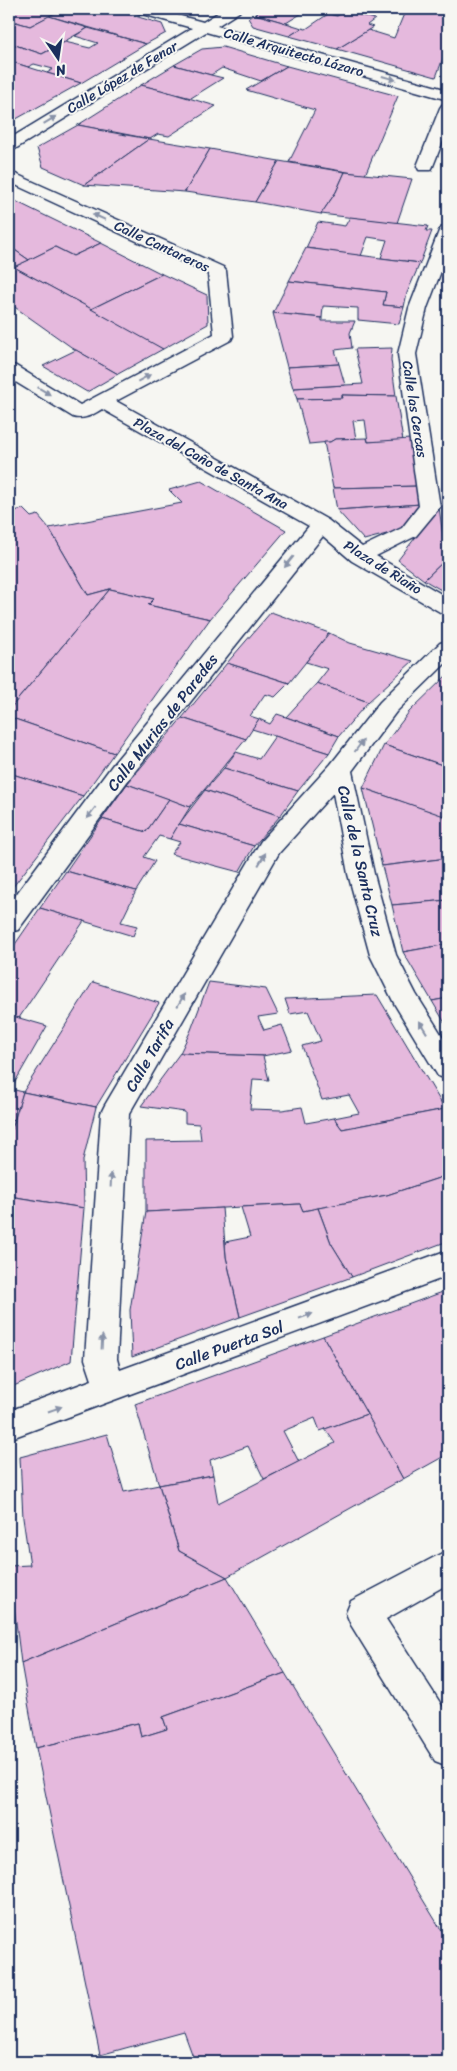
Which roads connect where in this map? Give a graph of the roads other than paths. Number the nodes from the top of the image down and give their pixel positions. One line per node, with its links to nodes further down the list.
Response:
1 (140, 9): 3 (street, Calle Arquitecto Lázaro)
2 (234, 9): 3 (street, Calle López de Fenar)
3 (205, 27): 4 (street, Calle Arquitecto Lázaro, one-way to 4); 6 (street, Calle López de Fenar, one-way to 3)
4 (448, 95)
5 (448, 108): 7 (street)
6 (9, 146)
7 (424, 166)
8 (9, 176): 11 (street, Calle Cantareros, one-way to 8)
9 (448, 231): 13 (street, Calle las Cercas)
10 (9, 370): 11 (street, Calle Cantareros, one-way to 11)
11 (101, 401): 12 (street, Plaza del Caño de Santa Ana)
12 (320, 524): 13 (street, Plaza de Riaño); 17 (street, Calle Murias de Paredes, one-way to 17)
13 (360, 556): 14 (street, Plaza de Riaño)
14 (448, 607)
15 (448, 648): 16 (street, Calle de la Santa Cruz, one-way to 15)
16 (340, 770): 18 (street, Calle de la Santa Cruz, one-way to 16); 20 (street, Calle Tarifa, one-way to 16)
17 (9, 923)
18 (448, 1068)
19 (448, 1263): 20 (street, Calle Puerta Sol, one-way to 19)
20 (110, 1389): 21 (street, Calle Puerta Sol, one-way to 20)
21 (9, 1425)
22 (448, 1566): 23 (street)
23 (448, 1748)

